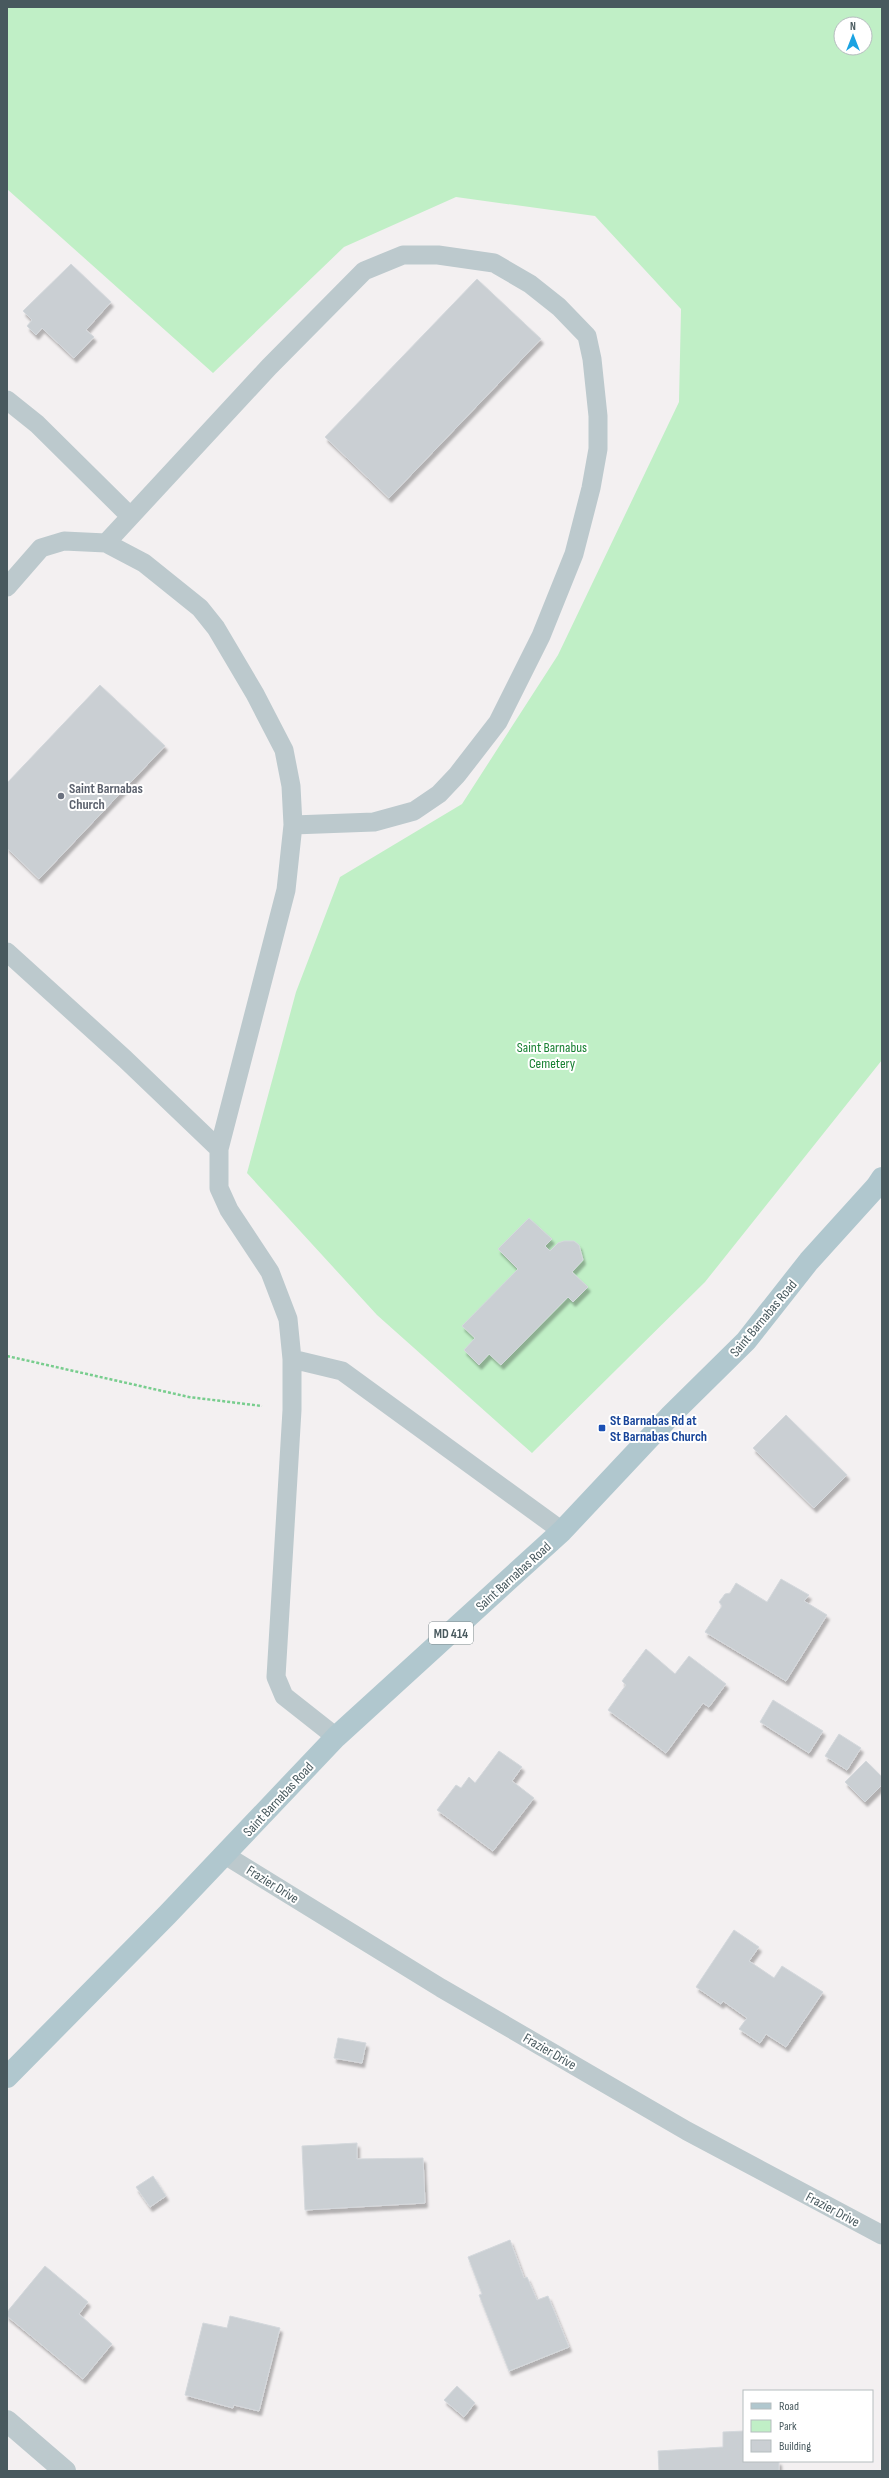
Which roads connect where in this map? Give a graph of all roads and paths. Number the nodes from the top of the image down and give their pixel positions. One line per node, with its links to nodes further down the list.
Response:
1 (7, 400): 2 (lane)
2 (130, 516): 3 (lane); 5 (lane)
3 (106, 543): 4 (lane); 5 (lane)
4 (7, 587)
5 (292, 825): 7 (lane)
6 (7, 952): 7 (lane)
7 (220, 1149): 10 (lane)
8 (880, 1185): 12 (main road, Saint Barnabas Road / MD 414)
9 (7, 1356): 11 (path)
10 (292, 1359): 11 (lane); 12 (lane)
11 (292, 1410): 13 (lane)
12 (562, 1531): 13 (main road, Saint Barnabas Road / MD 414)
13 (336, 1738): 14 (main road, Saint Barnabas Road / MD 414)
14 (225, 1855): 15 (main road, Saint Barnabas Road / MD 414); 16 (lane, Frazier Drive)
15 (7, 2077)
16 (882, 2235)
17 (7, 2420): 18 (street)
18 (65, 2471)

